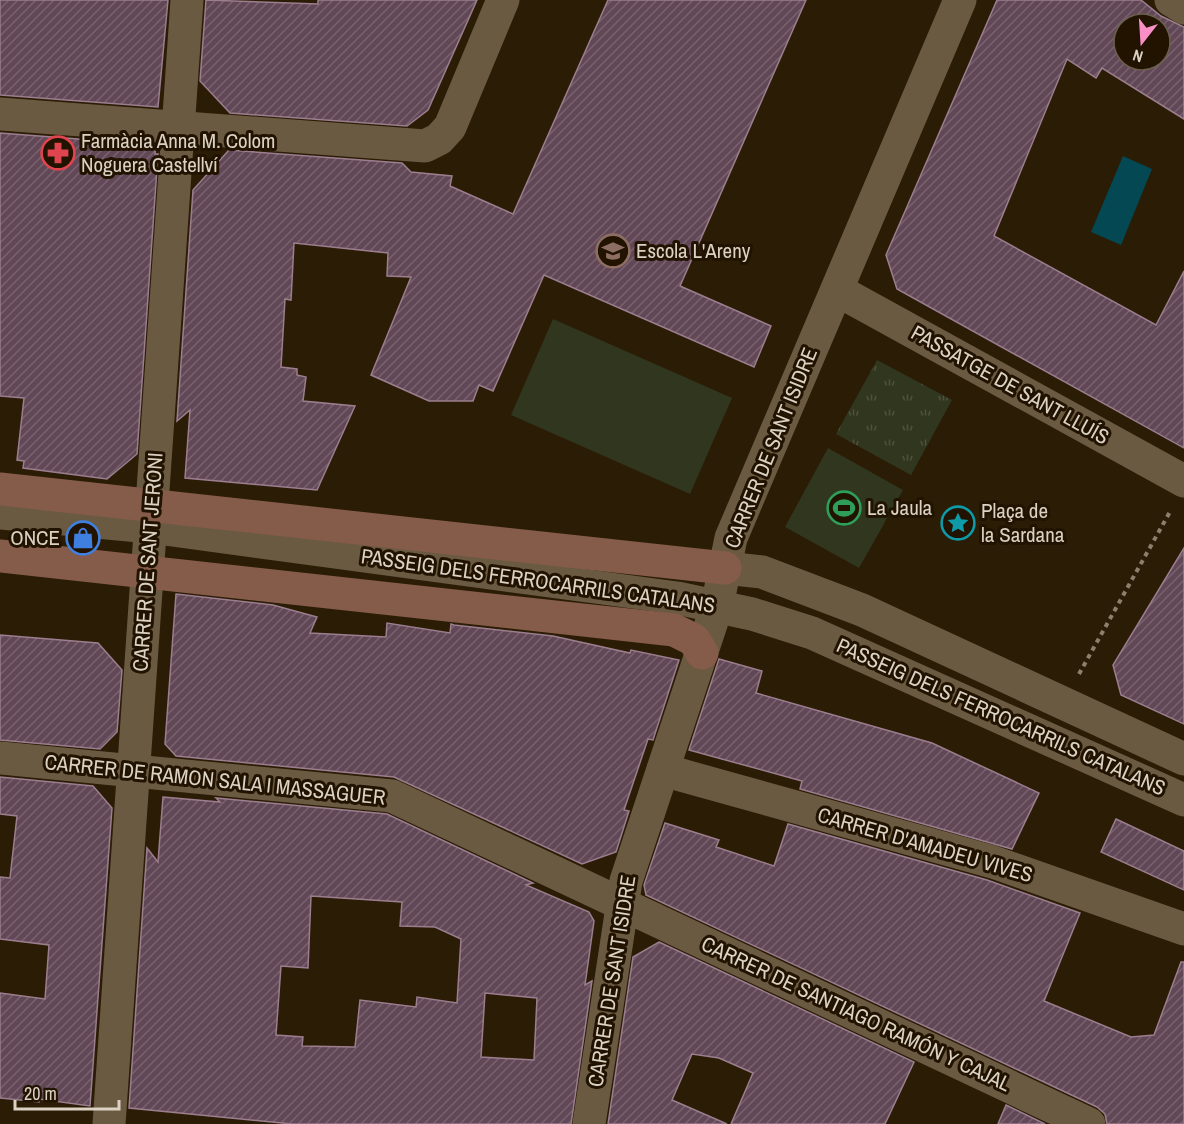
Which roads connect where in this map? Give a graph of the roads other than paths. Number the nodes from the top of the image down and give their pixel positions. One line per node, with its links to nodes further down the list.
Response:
1 (187, 0): 7 (street, CARRER DE SANT JERONI)
2 (502, 0): 7 (street)
3 (960, 0): 8 (street, CARRER DE SANT ISIDRE)
4 (1171, 0): 5 (street)
5 (1184, 8)
6 (0, 114): 7 (street)
7 (178, 127): 12 (street, CARRER DE SANT JERONI)
8 (837, 290): 10 (street, PASSATGE DE SANT LLUÍS); 14 (street, CARRER DE SANT ISIDRE)
9 (0, 489): 12 (street, PASSEIG DELS FERROCARRILS CATALANS)
10 (1178, 494)
11 (0, 513): 12 (street, PASSEIG DELS FERROCARRILS CATALANS)
12 (151, 516): 14 (street, PASSEIG DELS FERROCARRILS CATALANS); 15 (street, CARRER DE SANT JERONI); 16 (street, PASSEIG DELS FERROCARRILS CATALANS)
13 (0, 556): 15 (street, PASSEIG DELS FERROCARRILS CATALANS)
14 (725, 568): 16 (street, CARRER DE SANT ISIDRE); 19 (street, PASSEIG DELS FERROCARRILS CATALANS)
15 (147, 572): 17 (street, PASSEIG DELS FERROCARRILS CATALANS); 21 (street, CARRER DE SANT JERONI)
16 (717, 606): 17 (street, CARRER DE SANT ISIDRE); 22 (street, PASSEIG DELS FERROCARRILS CATALANS)
17 (702, 653): 20 (street, CARRER DE SANT ISIDRE)
18 (0, 758): 21 (street, CARRER DE RAMON SALA I MASSAGUER)
19 (1184, 759)
20 (663, 770): 23 (street, CARRER DE SANT ISIDRE); 24 (street, CARRER D'AMADEU VIVES)
21 (133, 771): 23 (street, CARRER DE RAMON SALA I MASSAGUER); 25 (street, CARRER DE SANT JERONI)
22 (1184, 800)
23 (622, 904): 26 (street, CARRER DE SANT ISIDRE); 27 (street, CARRER DE SANTIAGO RAMÓN Y CAJAL)
24 (1184, 929)
25 (109, 1124)
26 (589, 1124)
27 (1089, 1124)

